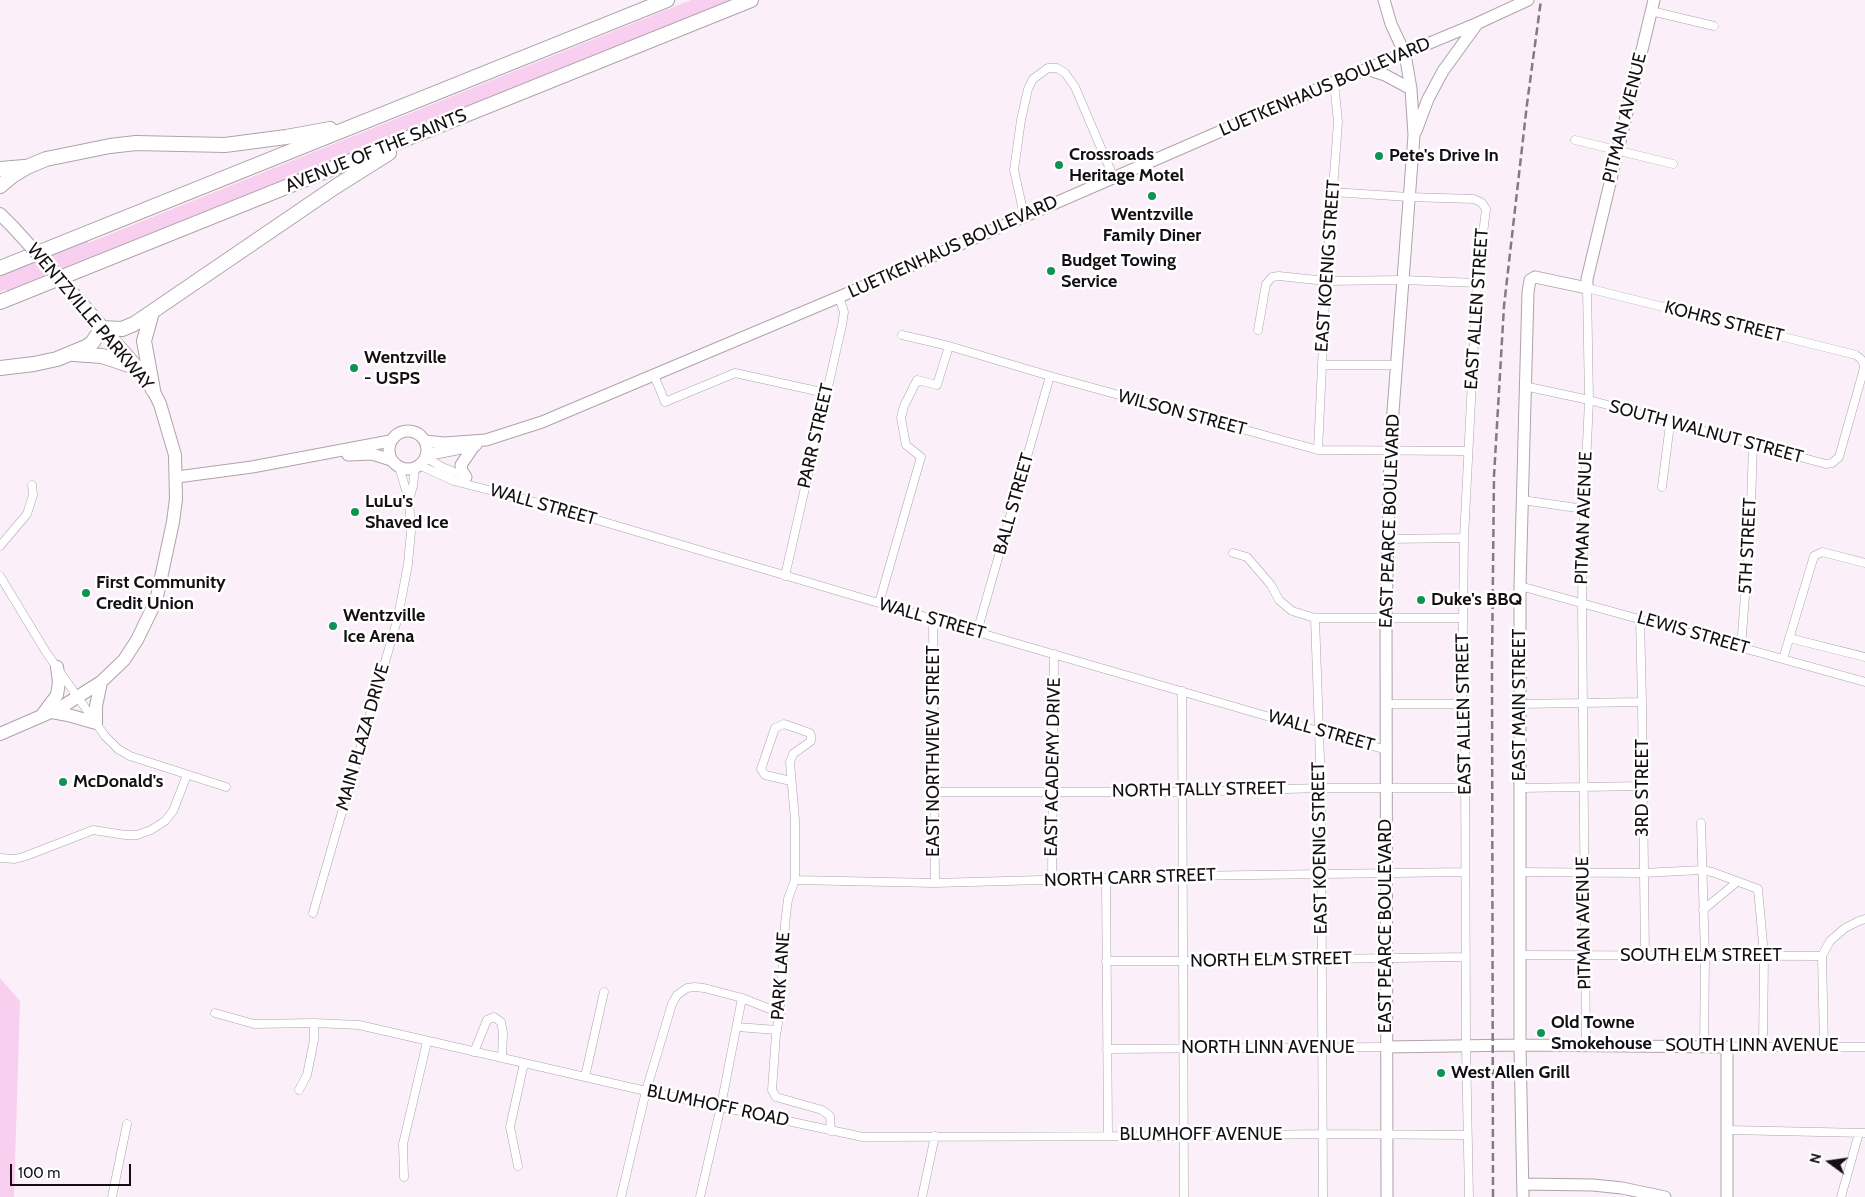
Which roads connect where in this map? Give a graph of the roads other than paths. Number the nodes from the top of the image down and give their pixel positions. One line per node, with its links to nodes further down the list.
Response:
1 (667, 0): 12 (highway, AVENUE OF THE SAINTS)
2 (751, 0): 13 (highway, AVENUE OF THE SAINTS)
3 (1384, 0): 8 (main road, EAST PEARCE BOULEVARD)
4 (1528, 0): 6 (main road, LUETKENHAUS BOULEVARD)
5 (1652, 6): 7 (street); 16 (main road, PITMAN AVENUE)
6 (1478, 23): 8 (main road, LUETKENHAUS BOULEVARD); 14 (main road)
7 (1714, 26)
8 (1405, 54): 9 (main road, LUETKENHAUS BOULEVARD); 11 (main road, EAST PEARCE BOULEVARD)
9 (1367, 70): 10 (main road, LUETKENHAUS BOULEVARD); 11 (main road)
10 (1334, 82): 20 (main road, LUETKENHAUS BOULEVARD); 22 (street, EAST KOENIG STREET)
11 (1410, 88): 14 (main road, EAST PEARCE BOULEVARD)
12 (360, 123): 18 (highway); 26 (highway, AVENUE OF THE SAINTS)
13 (426, 131): 33 (highway, AVENUE OF THE SAINTS); 34 (highway)
14 (1414, 134): 23 (main road, EAST PEARCE BOULEVARD)
15 (1575, 140): 16 (street)
16 (1617, 150): 17 (street); 31 (main road, PITMAN AVENUE)
17 (1673, 164)
18 (27, 167): 19 (highway); 21 (highway)
19 (0, 169)
20 (1113, 176): 25 (main road, LUETKENHAUS BOULEVARD); 25 (street)
21 (0, 186)
22 (1332, 192): 23 (street); 29 (street, EAST KOENIG STREET)
23 (1409, 197): 28 (main road, EAST PEARCE BOULEVARD); 30 (street, EAST ALLEN STREET)
24 (0, 214): 35 (main road, WENTZVILLE PARKWAY, bridge)
25 (1024, 215): 32 (main road, LUETKENHAUS BOULEVARD)
26 (0, 268)
27 (1533, 278): 31 (main road, KOHRS STREET); 46 (main road, EAST MAIN STREET)
28 (1403, 280): 29 (street); 30 (street); 40 (main road, EAST PEARCE BOULEVARD)
29 (1326, 281): 36 (street); 41 (street, EAST KOENIG STREET)
30 (1477, 283): 59 (street, EAST ALLEN STREET)
31 (1587, 288): 49 (street, PITMAN AVENUE); 50 (street, KOHRS STREET)
32 (839, 296): 44 (main road, LUETKENHAUS BOULEVARD); 48 (street, PARR STREET)
33 (0, 302)
34 (152, 312): 35 (highway); 47 (highway)
35 (102, 328): 39 (highway); 43 (main road, WENTZVILLE PARKWAY)
36 (1258, 330)
37 (902, 335): 38 (street, WILSON STREET)
38 (949, 346): 45 (street, WILSON STREET); 79 (street)
39 (71, 354): 42 (highway); 43 (highway)
40 (1396, 364): 41 (street); 58 (main road, EAST PEARCE BOULEVARD)
41 (1322, 365): 57 (street, EAST KOENIG STREET)
42 (0, 368)
43 (138, 368): 47 (main road, WENTZVILLE PARKWAY)
44 (654, 376): 48 (street); 52 (main road, LUETKENHAUS BOULEVARD)
45 (1050, 376): 57 (street, WILSON STREET); 86 (street, BALL STREET)
46 (1524, 386): 49 (street, SOUTH WALNUT STREET); 69 (main road, EAST MAIN STREET)
47 (152, 390): 63 (main road, WENTZVILLE PARKWAY)
48 (826, 393): 77 (street, PARR STREET)
49 (1589, 400): 51 (street, SOUTH WALNUT STREET); 70 (street, PITMAN AVENUE)
50 (1852, 412): 56 (street, SOUTH WALNUT STREET)
51 (1670, 424): 56 (street, SOUTH WALNUT STREET); 67 (street)
52 (486, 440): 54 (main road, LUETKENHAUS BOULEVARD); 55 (main road, LUETKENHAUS BOULEVARD)
53 (390, 441): 54 (main road); 61 (main road); 62 (main road)
54 (425, 441): 60 (main road)
55 (474, 446): 60 (main road, LUETKENHAUS BOULEVARD); 64 (main road)
56 (1753, 446): 88 (street, 5TH STREET)
57 (1318, 450): 58 (street, WILSON STREET)
58 (1390, 451): 59 (street, WILSON STREET); 72 (main road, EAST PEARCE BOULEVARD)
59 (1467, 451): 71 (street, EAST ALLEN STREET)
60 (421, 461): 62 (main road); 64 (street, WALL STREET); 66 (street, WALL STREET); 68 (street, MAIN PLAZA DRIVE)
61 (282, 462): 62 (main road); 63 (main road)
62 (395, 463): 68 (street, MAIN PLAZA DRIVE)
63 (176, 477): 93 (main road, WENTZVILLE PARKWAY)
64 (466, 477): 66 (street, WALL STREET)
65 (32, 485): 73 (street)
66 (478, 486): 77 (street, WALL STREET)
67 (1662, 487)
68 (409, 500): 135 (street, MAIN PLAZA DRIVE)
69 (1522, 500): 70 (street); 78 (main road, EAST MAIN STREET)
70 (1584, 509): 80 (street, PITMAN AVENUE)
71 (1464, 538): 72 (street); 83 (street, EAST ALLEN STREET)
72 (1388, 539): 81 (main road, EAST PEARCE BOULEVARD)
73 (0, 546)
74 (1232, 554): 82 (street)
75 (1865, 563): 87 (street)
76 (0, 576): 92 (street)
77 (785, 576): 79 (street, WALL STREET)
78 (1520, 586): 80 (street, LEWIS STREET); 101 (main road, EAST MAIN STREET)
79 (879, 603): 85 (street, WALL STREET)
80 (1582, 603): 84 (street, LEWIS STREET); 98 (street, PITMAN AVENUE)
81 (1386, 617): 82 (street); 83 (street); 99 (main road, EAST PEARCE BOULEVARD)
82 (1315, 618): 104 (street, EAST KOENIG STREET)
83 (1463, 618): 100 (street, EAST ALLEN STREET)
84 (1640, 618): 88 (street, LEWIS STREET); 97 (street, 3RD STREET)
85 (933, 619): 86 (street, WALL STREET); 116 (street, EAST NORTHVIEW STREET)
86 (977, 632): 89 (street, WALL STREET)
87 (1789, 638): 90 (street); 91 (street)
88 (1741, 647): 91 (street, LEWIS STREET)
89 (1054, 654): 95 (street, WALL STREET); 117 (street, EAST ACADEMY DRIVE)
90 (1865, 657)
91 (1783, 659): 94 (street, LEWIS STREET)
92 (57, 666): 96 (street); 102 (main road)
93 (101, 682): 96 (main road, WENTZVILLE PARKWAY); 103 (main road)
94 (1865, 682)
95 (1182, 692): 104 (street, WALL STREET); 118 (street)
96 (78, 697): 102 (main road, WENTZVILLE PARKWAY); 103 (street)
97 (1642, 702): 98 (street); 109 (street, 3RD STREET)
98 (1583, 703): 101 (street); 115 (street, PITMAN AVENUE)
99 (1387, 704): 100 (street); 106 (main road, EAST PEARCE BOULEVARD)
100 (1462, 704): 113 (street, EAST ALLEN STREET)
101 (1520, 704): 114 (main road, EAST MAIN STREET)
102 (46, 714): 103 (main road); 105 (main road, WENTZVILLE PARKWAY)
103 (96, 723): 107 (street)
104 (1318, 731): 106 (street, WALL STREET); 111 (street, EAST KOENIG STREET)
105 (1, 733)
106 (1387, 750): 112 (main road, EAST PEARCE BOULEVARD)
107 (187, 775): 110 (street); 120 (street)
108 (791, 781): 108 (street, PARK LANE); 130 (street, PARK LANE)
109 (1643, 786): 115 (street); 126 (street, 3RD STREET)
110 (226, 787)
111 (1321, 788): 112 (street, NORTH TALLY STREET); 118 (street, NORTH TALLY STREET); 127 (street, EAST KOENIG STREET)
112 (1386, 788): 113 (street, NORTH TALLY STREET); 125 (main road, EAST PEARCE BOULEVARD)
113 (1465, 788): 122 (street, EAST ALLEN STREET)
114 (1521, 788): 115 (street); 123 (main road, EAST MAIN STREET)
115 (1583, 788): 124 (street, PITMAN AVENUE)
116 (934, 792): 117 (street, NORTH TALLY STREET); 133 (street, EAST NORTHVIEW STREET)
117 (1053, 792): 118 (street, NORTH TALLY STREET); 131 (street, EAST ACADEMY DRIVE)
118 (1182, 792): 128 (street)
119 (1701, 823): 121 (street)
120 (0, 858)
121 (1702, 870): 126 (street); 132 (street); 134 (street)
122 (1465, 872): 125 (street, NORTH CARR STREET); 142 (street, EAST ALLEN STREET)
123 (1519, 872): 124 (street); 137 (main road, EAST MAIN STREET)
124 (1584, 872): 126 (street); 138 (street, PITMAN AVENUE)
125 (1387, 873): 127 (street, NORTH CARR STREET); 145 (main road, EAST PEARCE BOULEVARD)
126 (1643, 873): 143 (street, 3RD STREET)
127 (1321, 874): 128 (street, NORTH CARR STREET); 144 (street, EAST KOENIG STREET)
128 (1183, 876): 129 (street, NORTH CARR STREET); 147 (street)
129 (1106, 878): 131 (street, NORTH CARR STREET); 146 (street)
130 (795, 880): 133 (street, NORTH CARR STREET); 151 (street, PARK LANE)
131 (1052, 880): 133 (street, NORTH CARR STREET)
132 (1737, 882): 134 (street); 140 (street)
133 (935, 883)
134 (1703, 910): 139 (street)
135 (313, 913)
136 (1865, 920): 141 (street)
137 (1519, 955): 138 (street, SOUTH ELM STREET); 156 (main road, EAST MAIN STREET)
138 (1585, 955): 143 (street, SOUTH ELM STREET); 157 (street, PITMAN AVENUE)
139 (1705, 956): 140 (street, SOUTH ELM STREET); 143 (street, SOUTH ELM STREET); 162 (street)
140 (1764, 956): 141 (street, SOUTH ELM STREET); 159 (street)
141 (1822, 956): 160 (street)
142 (1466, 957): 145 (street, NORTH ELM STREET); 158 (street, EAST ALLEN STREET)
143 (1645, 957)
144 (1322, 959): 145 (street, NORTH ELM STREET); 147 (street, NORTH ELM STREET); 166 (street, EAST KOENIG STREET)
145 (1386, 959): 161 (main road, EAST PEARCE BOULEVARD)
146 (1106, 961): 147 (street, NORTH ELM STREET); 167 (street)
147 (1184, 961): 165 (street)
148 (604, 992): 171 (street)
149 (742, 998): 151 (street); 153 (street); 173 (street)
150 (215, 1013): 152 (street, BLUMHOFF ROAD)
151 (780, 1014): 154 (street, PARK LANE)
152 (314, 1023): 155 (street, BLUMHOFF ROAD); 172 (street)
153 (737, 1028): 154 (street); 174 (street)
154 (777, 1030): 177 (street, PARK LANE)
155 (427, 1042): 168 (street, BLUMHOFF ROAD); 186 (street)
156 (1520, 1044): 157 (main road, SOUTH LINN AVENUE); 158 (main road, NORTH LINN AVENUE); 187 (main road, EAST MAIN STREET)
157 (1586, 1045): 162 (main road, SOUTH LINN AVENUE)
158 (1466, 1046): 161 (main road, NORTH LINN AVENUE); 181 (street, EAST ALLEN STREET)
159 (1763, 1046): 160 (street, SOUTH LINN AVENUE); 163 (street, SOUTH LINN AVENUE)
160 (1824, 1046): 164 (street, SOUTH LINN AVENUE)
161 (1386, 1047): 166 (street, NORTH LINN AVENUE); 180 (main road, EAST PEARCE BOULEVARD)
162 (1704, 1047): 163 (main road, SOUTH LINN AVENUE)
163 (1727, 1047): 176 (main road)
164 (1865, 1047)
165 (1184, 1048): 166 (street, NORTH LINN AVENUE); 167 (street, NORTH LINN AVENUE); 184 (street)
166 (1322, 1048): 179 (street, EAST KOENIG STREET)
167 (1107, 1049): 183 (street)
168 (474, 1052): 169 (street, BLUMHOFF ROAD); 169 (street)
169 (502, 1058): 170 (street, BLUMHOFF ROAD)
170 (524, 1063): 171 (street, BLUMHOFF ROAD); 185 (street)
171 (586, 1077): 173 (street, BLUMHOFF ROAD)
172 (300, 1090)
173 (646, 1091): 174 (street, BLUMHOFF ROAD); 189 (street)
174 (721, 1106): 177 (street, BLUMHOFF ROAD); 190 (street)
175 (127, 1124): 188 (street)
176 (1728, 1130): 178 (street); 198 (main road)
177 (831, 1131): 182 (street, BLUMHOFF ROAD)
178 (1862, 1133): 199 (street)
179 (1323, 1134): 180 (street, BLUMHOFF AVENUE); 184 (street, BLUMHOFF AVENUE); 193 (street, EAST KOENIG STREET)
180 (1387, 1135): 181 (street, BLUMHOFF AVENUE); 194 (main road, EAST PEARCE BOULEVARD)
181 (1467, 1135): 195 (street, EAST ALLEN STREET)
182 (935, 1136): 183 (street, BLUMHOFF AVENUE); 191 (street)
183 (1108, 1136): 184 (street, BLUMHOFF AVENUE)
184 (1184, 1136): 192 (street)
185 (518, 1166)
186 (404, 1177)
187 (1523, 1184): 196 (main road, EAST MAIN STREET); 197 (main road)
188 (112, 1197)
189 (621, 1197)
190 (700, 1197)
191 (922, 1197)
192 (1184, 1197)
193 (1323, 1197)
194 (1387, 1197)
195 (1469, 1197)
196 (1523, 1197)
197 (1665, 1197)
198 (1728, 1197)
199 (1841, 1197)

